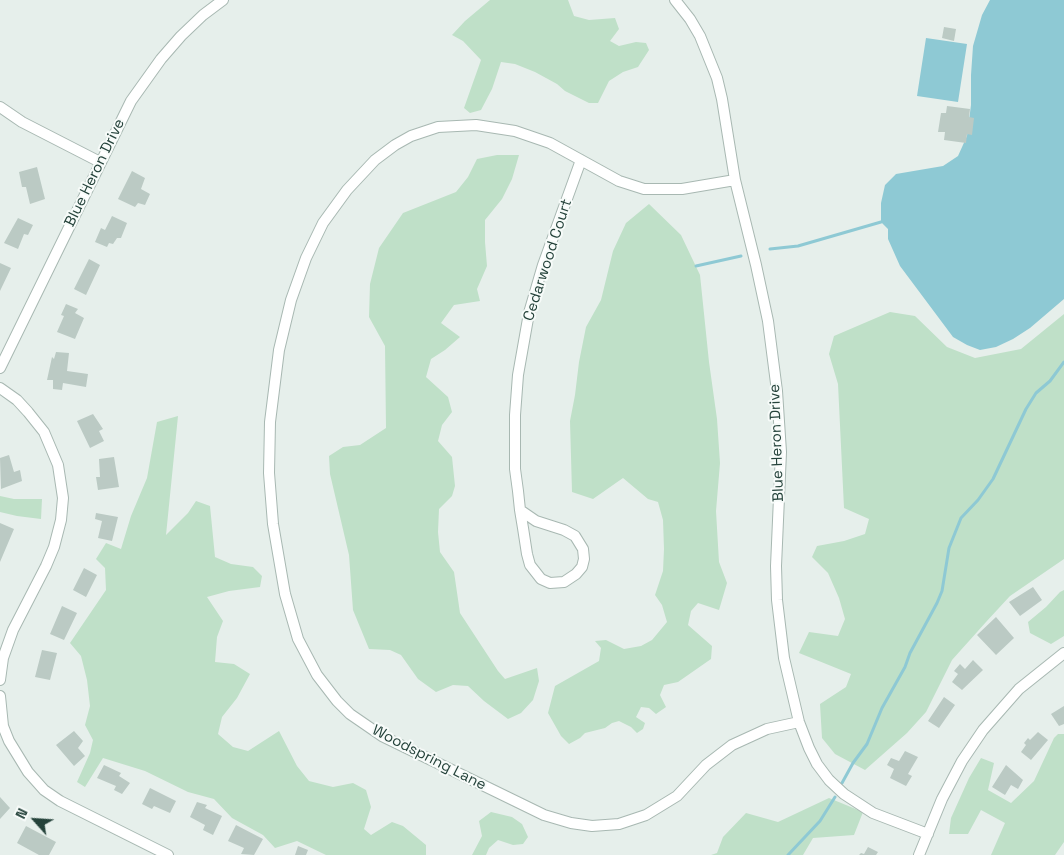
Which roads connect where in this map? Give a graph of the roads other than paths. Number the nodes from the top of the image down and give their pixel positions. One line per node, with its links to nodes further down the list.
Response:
1 (223, 0): 5 (street, Blue Heron Drive)
2 (675, 0): 6 (street, Blue Heron Drive)
3 (0, 107): 5 (street)
4 (581, 160): 6 (street, Woodspring Lane); 9 (street, Cedarwood Court); 13 (street, Woodspring Lane)
5 (100, 162): 7 (street, Blue Heron Drive)
6 (735, 180): 13 (street, Blue Heron Drive)
7 (0, 368)
8 (0, 388): 11 (street)
9 (520, 510): 9 (street, Cedarwood Court)
10 (1064, 652): 15 (street)
11 (0, 680)
12 (0, 696): 14 (street)
13 (799, 722): 15 (street, Blue Heron Drive)
14 (3, 736): 16 (street)
15 (928, 834): 17 (street)
16 (168, 855)
17 (919, 855)

